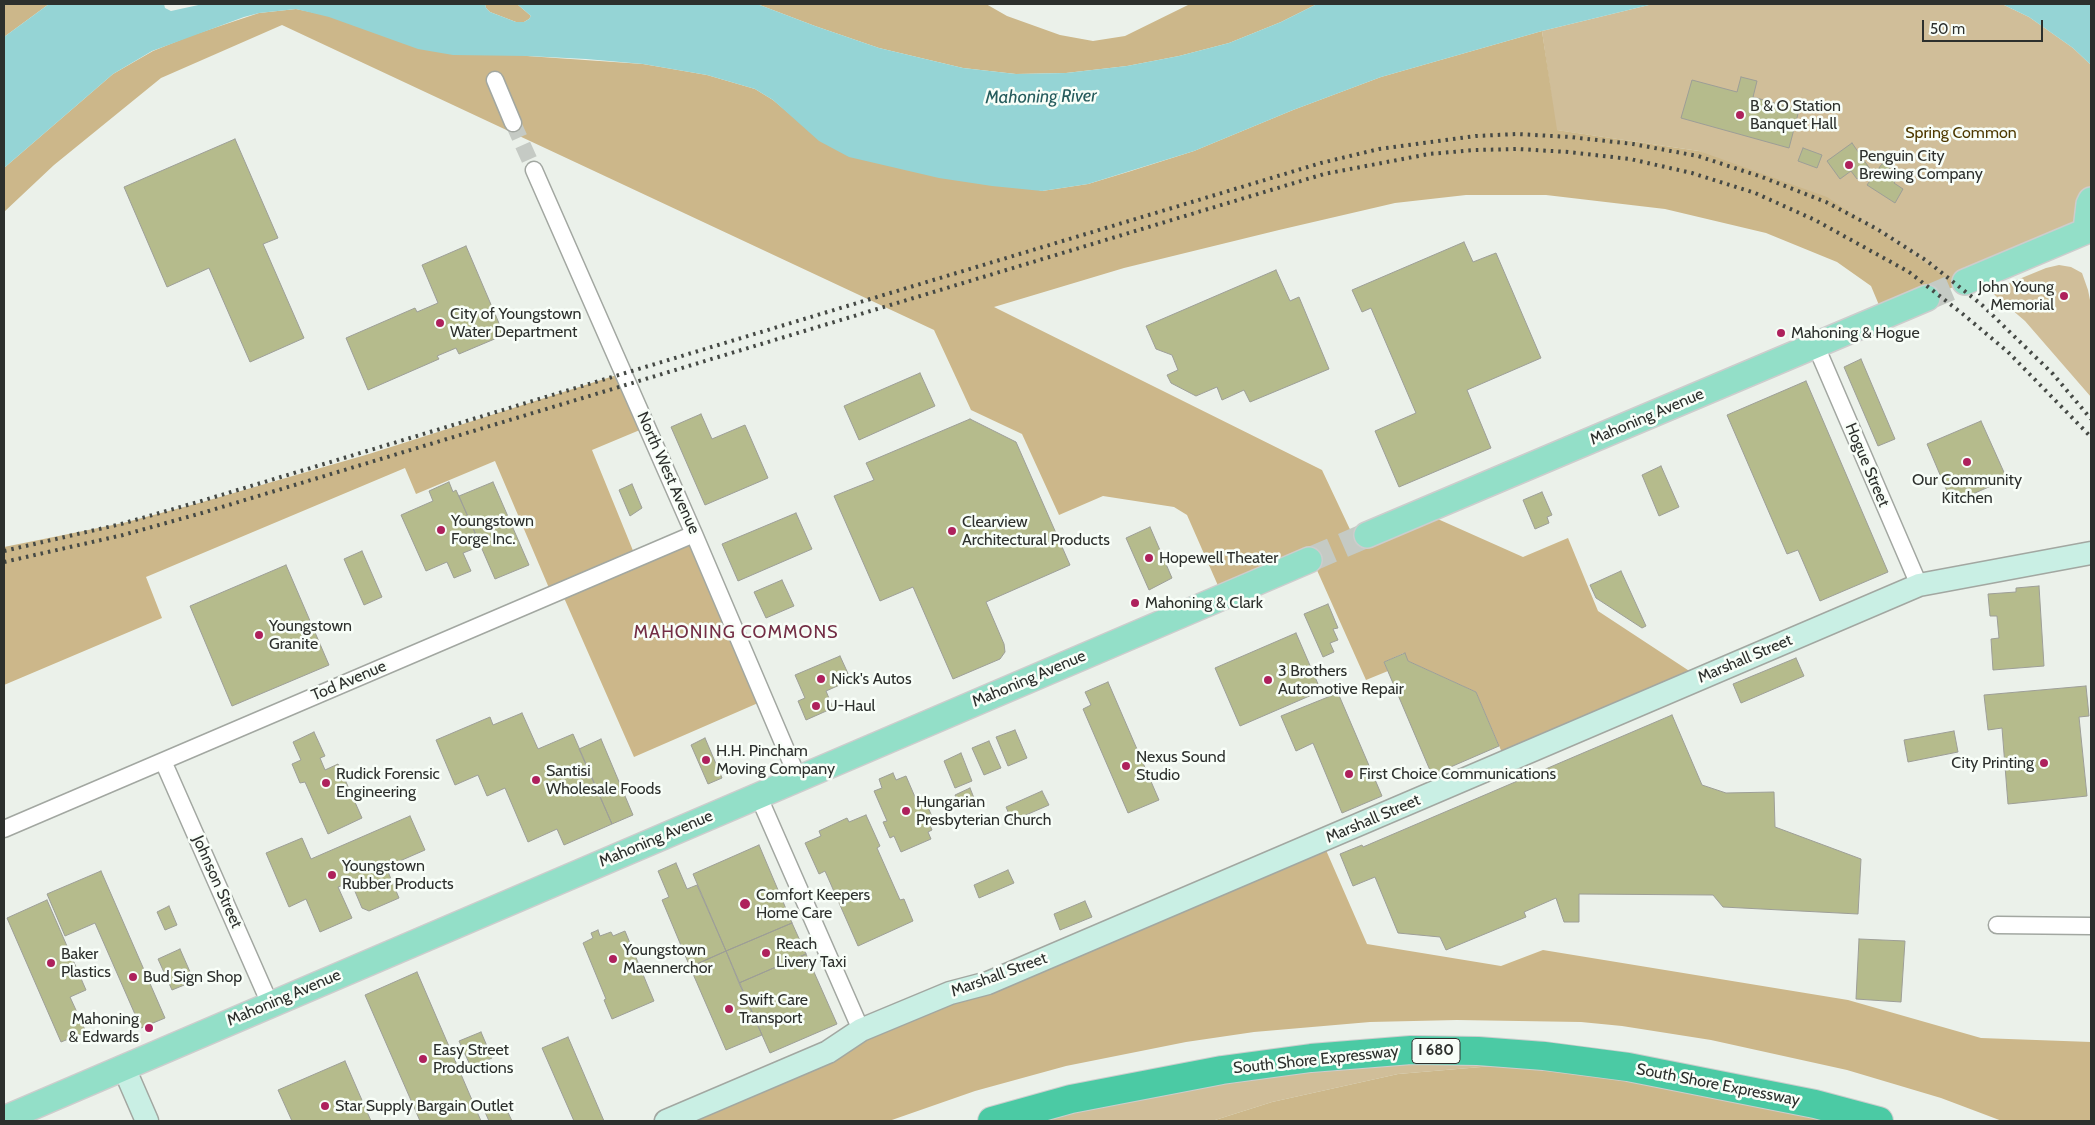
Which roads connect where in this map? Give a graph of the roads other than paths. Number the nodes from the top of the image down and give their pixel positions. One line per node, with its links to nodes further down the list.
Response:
1 (495, 80): 2 (street)
2 (513, 123)
3 (534, 170): 9 (street, North West Avenue)
4 (2090, 202): 5 (main road)
5 (2089, 235): 6 (main road)
6 (1965, 282)
7 (1927, 298): 8 (main road, Mahoning Avenue)
8 (1816, 346): 10 (main road, Mahoning Avenue); 13 (street, Hogue Street)
9 (694, 534): 14 (street, Tod Avenue); 15 (street, North West Avenue)
10 (1367, 535)
11 (2091, 553): 13 (street, Marshall Street)
12 (1309, 560): 15 (main road, Mahoning Avenue)
13 (1919, 585): 21 (street, Marshall Street)
14 (163, 761): 17 (street, Tod Avenue); 20 (street, Johnson Street)
15 (798, 778): 16 (main road, Mahoning Avenue)
16 (758, 795): 20 (main road, Mahoning Avenue); 21 (street)
17 (4, 829)
18 (1997, 925): 19 (street)
19 (2091, 926)
20 (270, 1004): 22 (main road, Mahoning Avenue)
21 (861, 1030): 25 (street, Marshall Street)
22 (124, 1068): 23 (main road, Mahoning Avenue); 24 (street)
23 (4, 1119)
24 (147, 1121)
25 (666, 1121)
26 (992, 1121): 27 (highway, South Shore Expressway / I 680)
27 (1879, 1121)

